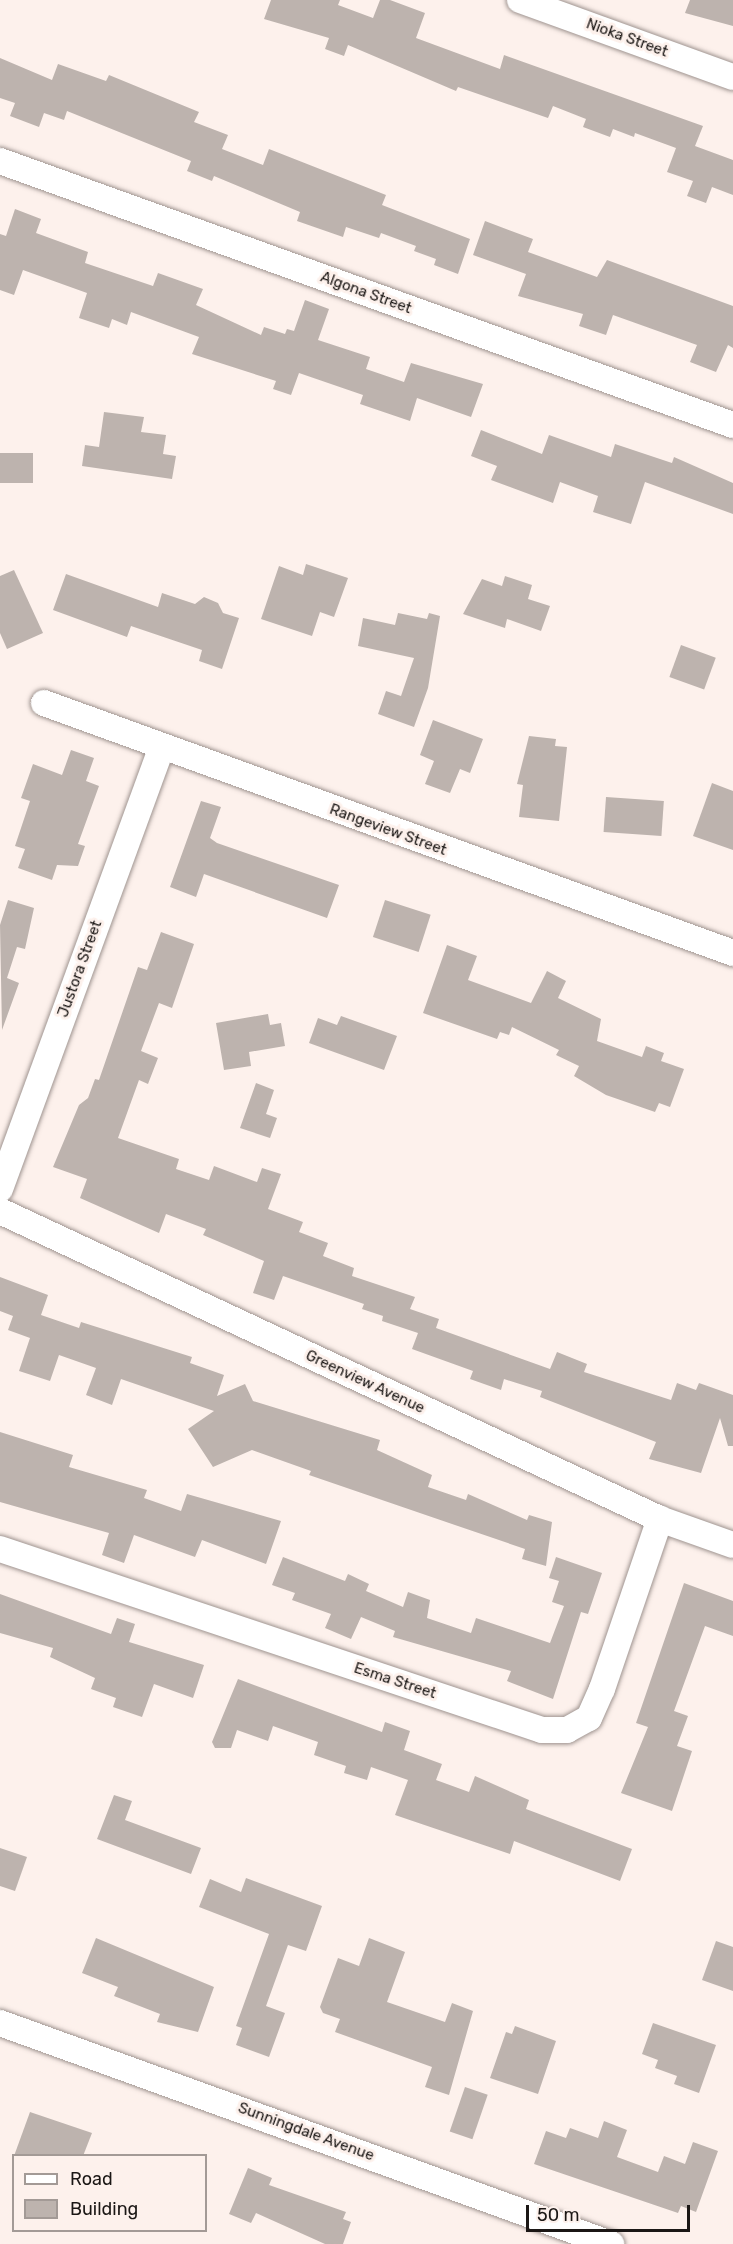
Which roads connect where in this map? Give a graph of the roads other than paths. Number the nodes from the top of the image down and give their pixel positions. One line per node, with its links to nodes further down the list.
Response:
1 (520, 0): 2 (street, Nioka Street)
2 (733, 77)
3 (0, 161): 4 (street, Algona Street)
4 (733, 425)
5 (44, 703): 6 (street, Rangeview Street)
6 (161, 749): 7 (street, Rangeview Street); 8 (street, Justora Street)
7 (733, 953)
8 (0, 1189)
9 (0, 1211): 10 (street, Greenview Avenue)
10 (660, 1519): 11 (street, Greenview Avenue); 12 (street, Esma Street)
11 (733, 1545)
12 (0, 1549)
13 (0, 2023): 14 (street, Sunningdale Avenue)
14 (612, 2244)

